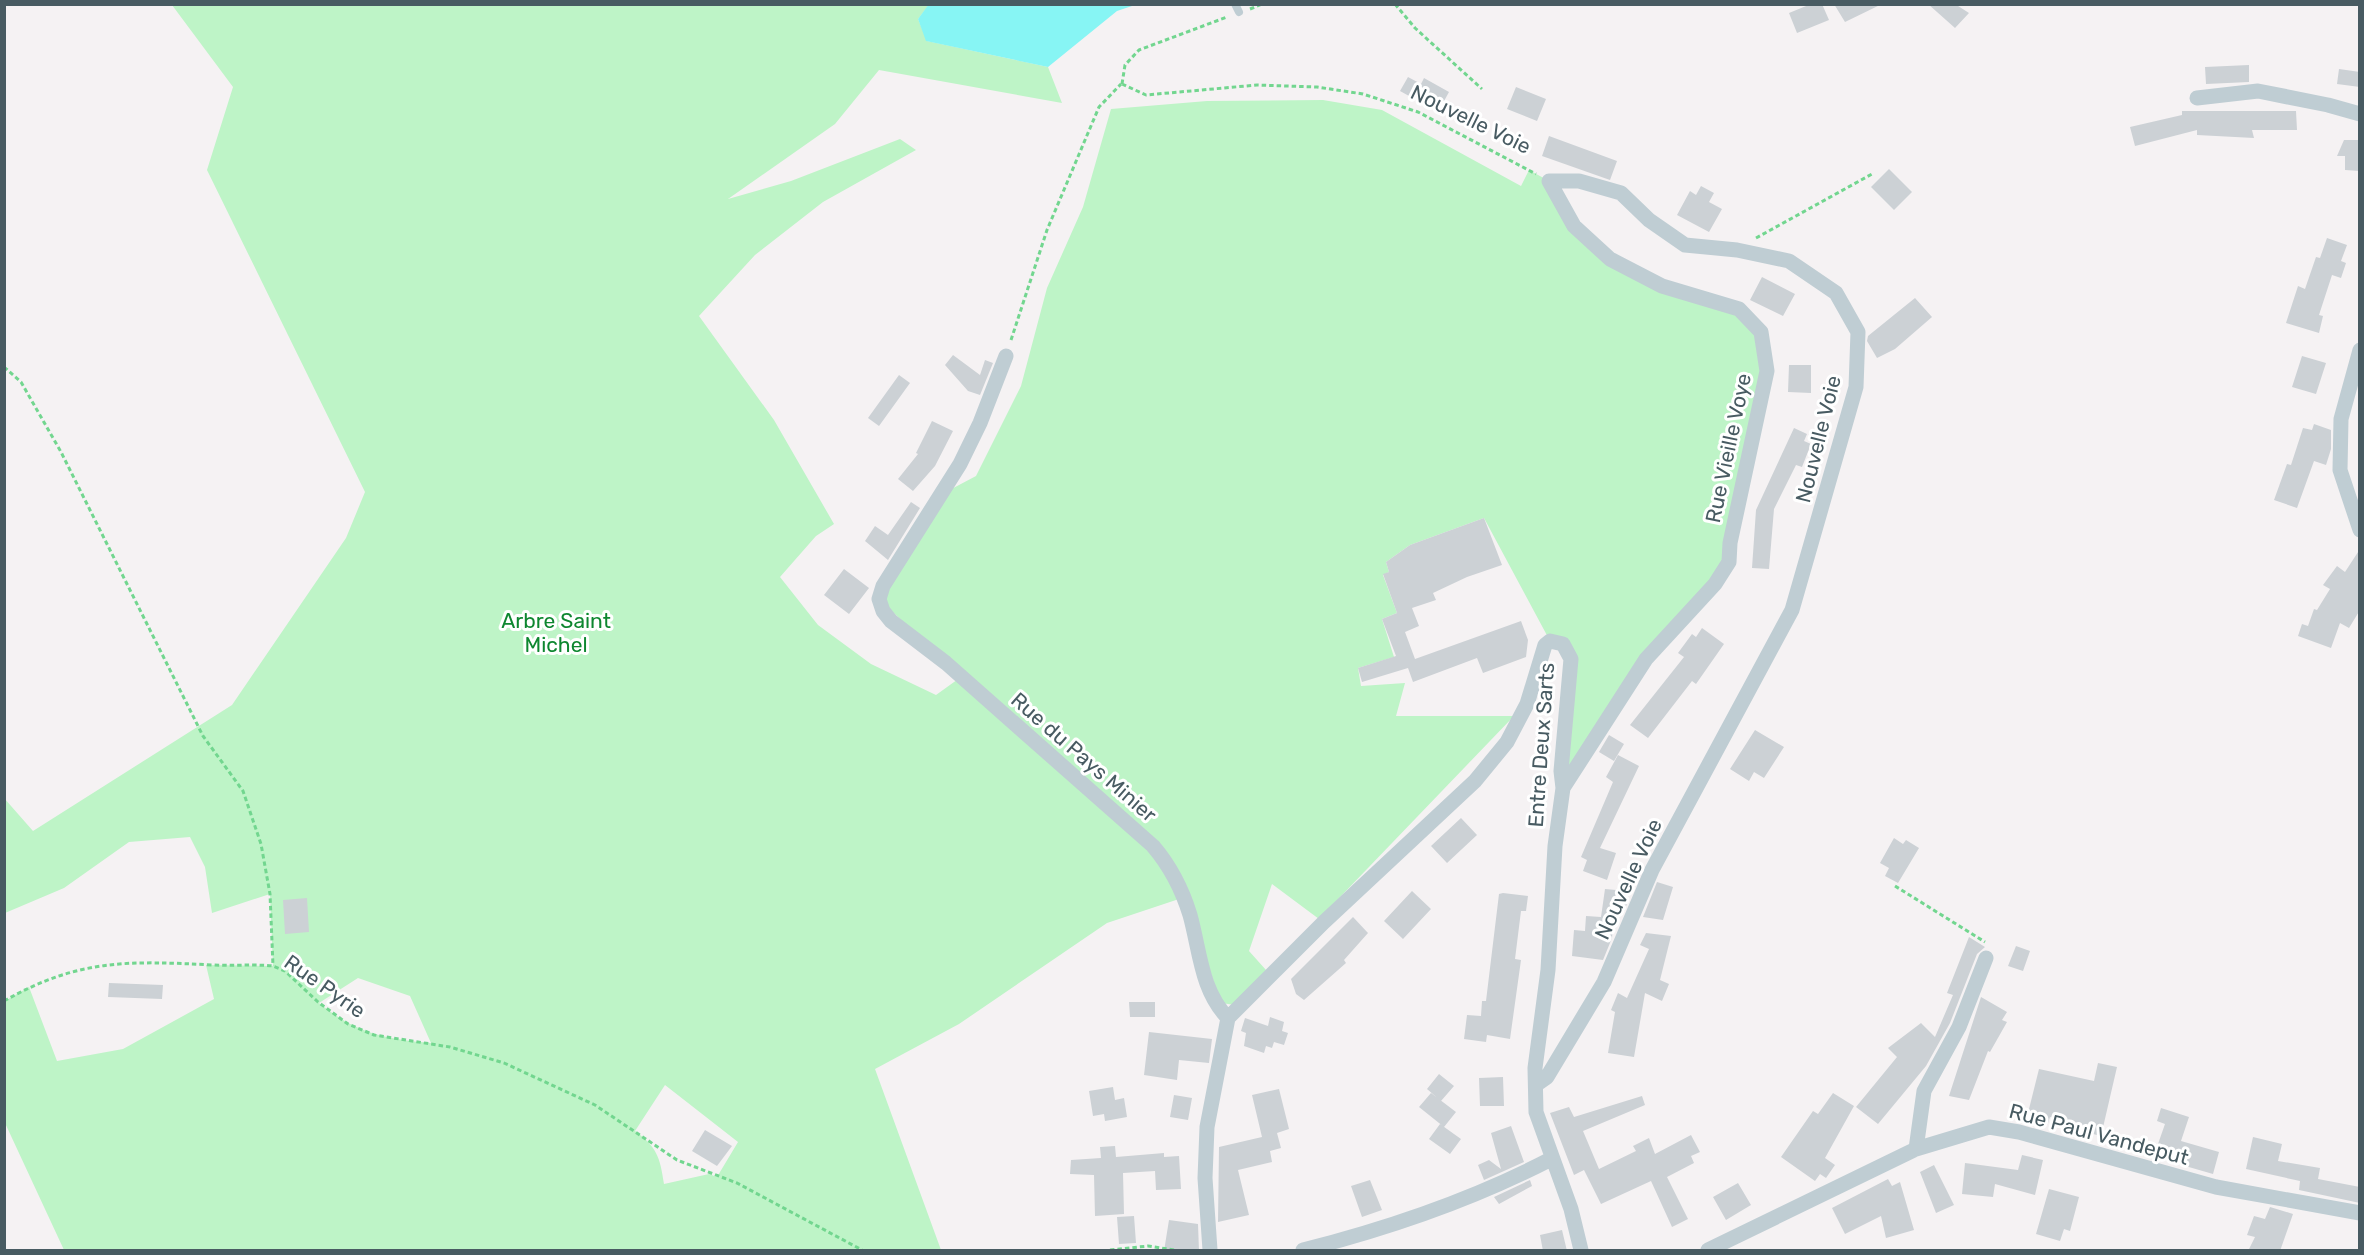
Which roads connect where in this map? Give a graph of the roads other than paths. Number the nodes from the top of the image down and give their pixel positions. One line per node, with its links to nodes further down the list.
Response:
1 (2197, 98): 2 (street)
2 (2360, 114)
3 (1549, 181): 7 (street, Rue Vieille Voye); 10 (street, Nouvelle Voie)
4 (2360, 350): 6 (street)
5 (1006, 356): 9 (street, Rue du Pays Minier)
6 (2360, 530)
7 (1563, 789): 9 (street, Entre Deux Sarts); 10 (street, Entre Deux Sarts)
8 (1986, 958): 11 (street)
9 (1228, 1018): 14 (street)
10 (1537, 1084): 12 (street, Entre Deux Sarts)
11 (1916, 1149): 13 (street, Rue Paul Vandeput); 17 (street, Rue Paul Vandeput)
12 (1551, 1159): 15 (street); 16 (street, Entre Deux Sarts)
13 (2360, 1214)
14 (1210, 1251)
15 (1304, 1251)
16 (1581, 1251)
17 (1708, 1251)

